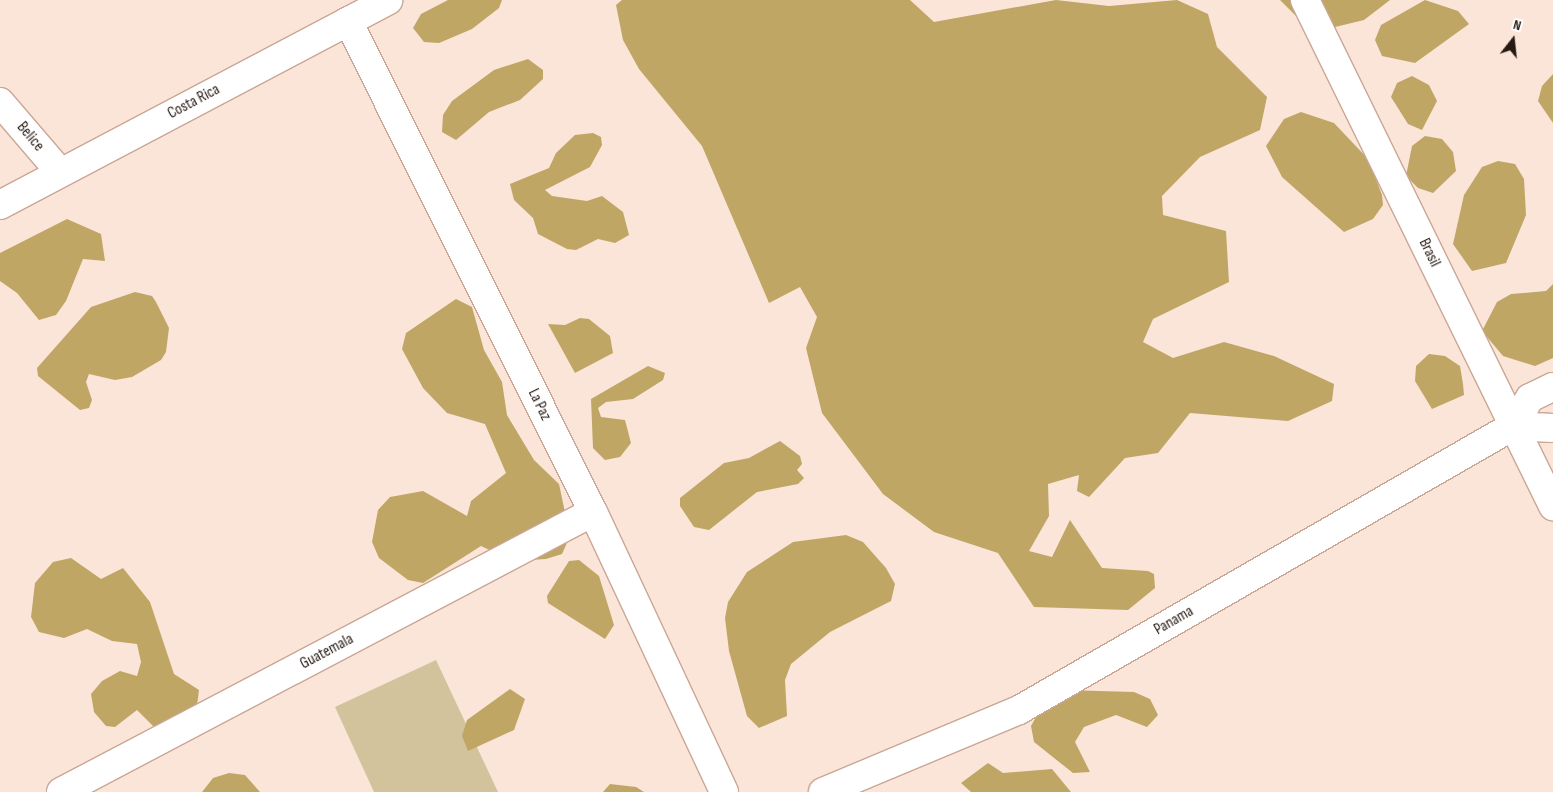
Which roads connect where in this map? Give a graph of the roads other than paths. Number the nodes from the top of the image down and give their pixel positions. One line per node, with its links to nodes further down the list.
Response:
1 (388, 0): 3 (street, Costa Rica)
2 (1305, 0): 8 (street, Brasil)
3 (348, 21): 5 (street, Costa Rica); 11 (street, La Paz)
4 (0, 102): 5 (street, Belice)
5 (60, 172): 6 (street, Costa Rica)
6 (0, 205)
7 (1553, 387): 8 (street, Panama)
8 (1513, 426): 9 (street); 10 (street, Brasil); 14 (street, Panama)
9 (1553, 428)
10 (1553, 506)
11 (593, 512): 12 (street, Guatemala); 13 (street, La Paz)
12 (61, 792)
13 (724, 792)
14 (823, 792)

